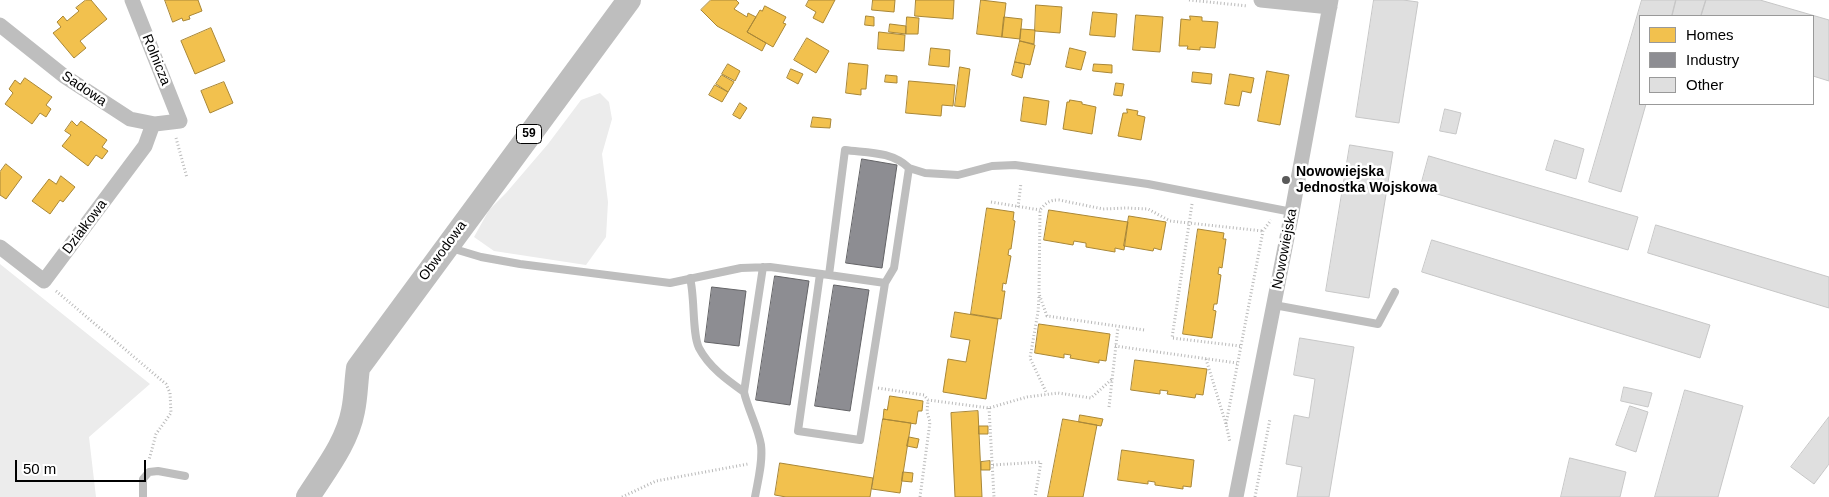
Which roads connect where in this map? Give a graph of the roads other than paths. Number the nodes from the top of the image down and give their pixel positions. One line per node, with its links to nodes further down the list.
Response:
1 (132, 0): 8 (street, Rolnicza)
2 (629, 0): 6 (main road, Obwodowa / 59)
3 (641, 0): 6 (main road, Obwodowa / 59)
4 (1258, 3): 5 (street)
5 (1331, 3): 11 (street, Nowowiejska)
6 (614, 22): 13 (main road, Obwodowa / 59)
7 (0, 25): 9 (street, Sadowa)
8 (180, 121): 9 (street, Sadowa)
9 (152, 124): 12 (street, Działkowa)
10 (909, 168): 11 (lane); 16 (lane); 18 (lane)
11 (1285, 210): 20 (street, Nowowiejska)
12 (0, 246)
13 (446, 247): 17 (lane); 24 (main road, Obwodowa / 59)
14 (763, 267): 15 (lane); 17 (lane); 21 (lane)
15 (820, 274): 16 (lane); 18 (lane)
16 (829, 275): 18 (lane)
17 (690, 278): 21 (lane)
18 (885, 283)
19 (1395, 292): 20 (lane)
20 (1274, 305): 26 (street, Nowowiejska)
21 (744, 392): 25 (lane)
22 (186, 476): 23 (lane)
23 (144, 497)
24 (308, 497)
25 (755, 497)
26 (1236, 497)

